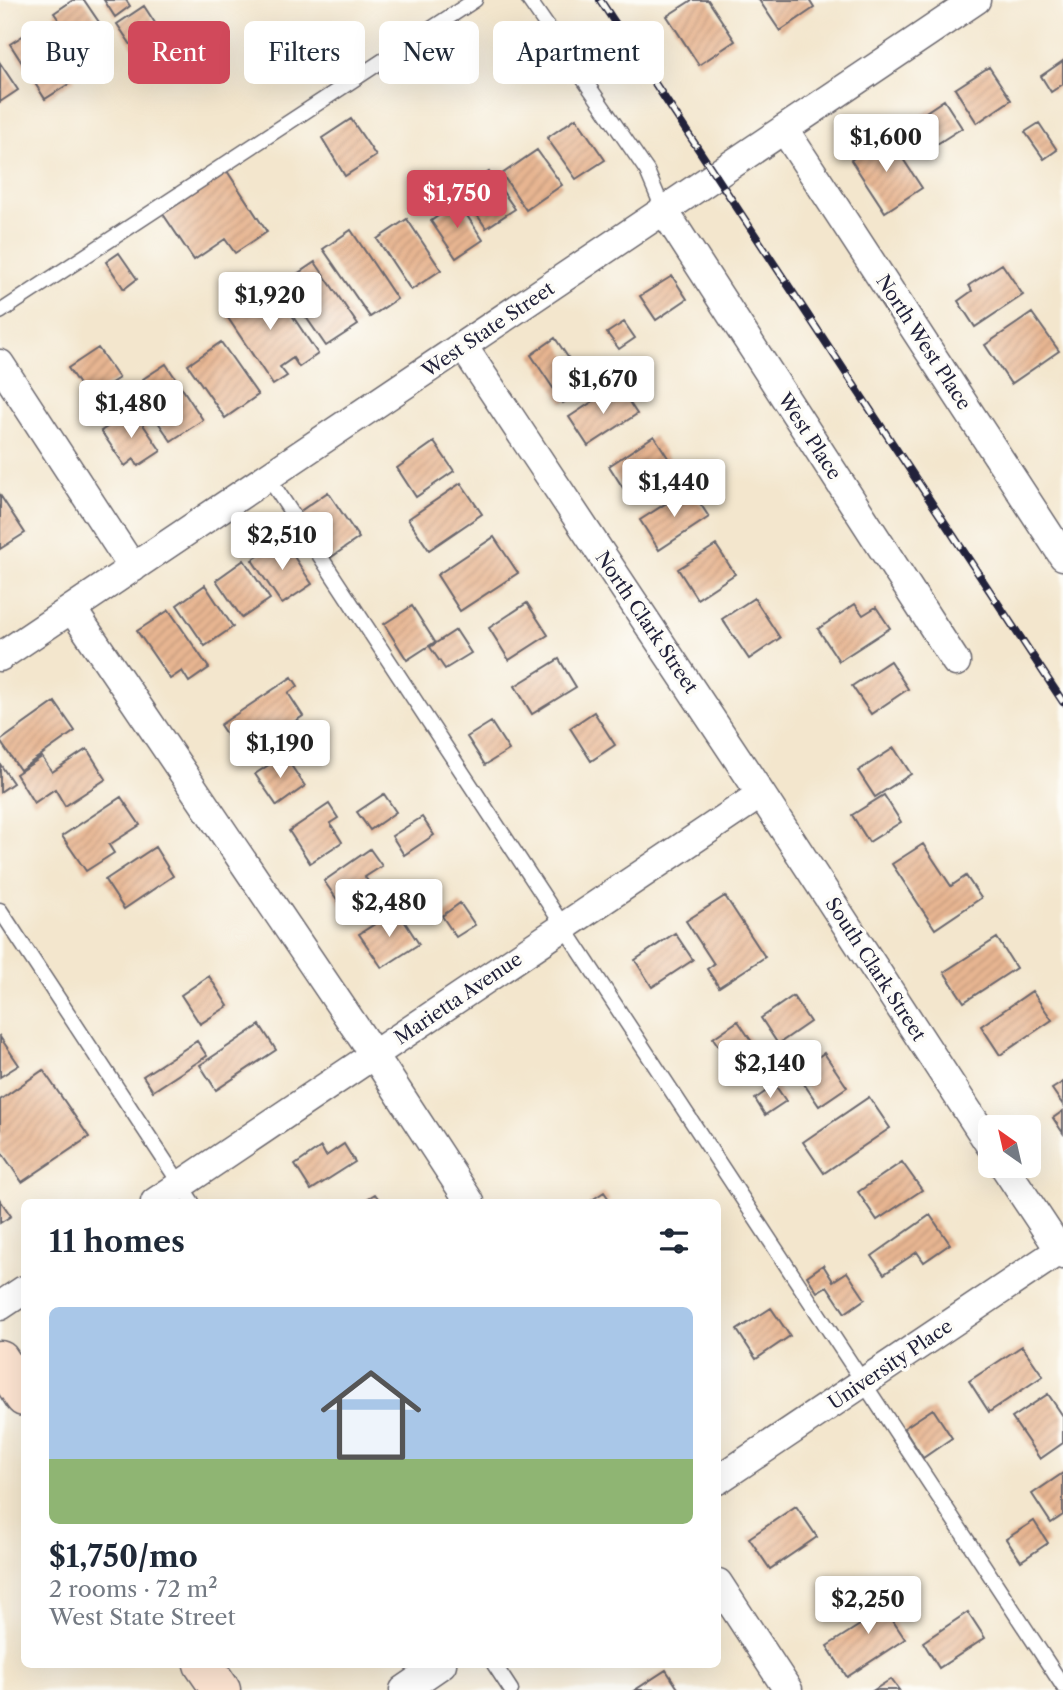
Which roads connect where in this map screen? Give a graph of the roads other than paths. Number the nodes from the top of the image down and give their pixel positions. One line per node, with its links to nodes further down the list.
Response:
1 (475, 0): 6 (lane)
2 (529, 0): 5 (lane)
3 (976, 0): 4 (street, West State Street)
4 (784, 128): 5 (street, West State Street); 10 (street, North West Place)
5 (663, 209): 7 (street, West State Street); 14 (street, West Place)
6 (0, 312)
7 (463, 346): 9 (street, West State Street); 15 (street, North Clark Street)
8 (0, 364): 11 (street)
9 (268, 477): 11 (street, West State Street); 17 (lane)
10 (1063, 555)
11 (133, 568): 12 (street, West State Street)
12 (72, 609): 13 (street, West State Street); 18 (street)
13 (0, 657)
14 (956, 662)
15 (761, 794): 17 (street, Marietta Avenue); 19 (street, South Clark Street)
16 (0, 910): 21 (lane)
17 (564, 927): 18 (street, Marietta Avenue); 28 (lane)
18 (374, 1055): 21 (street, Marietta Avenue); 23 (street)
19 (978, 1126)
20 (1012, 1178): 24 (street)
21 (186, 1194): 22 (street, Marietta Avenue)
22 (167, 1199)
23 (468, 1199)
24 (1062, 1251): 28 (street, University Place)
25 (21, 1292): 26 (street)
26 (0, 1306)
27 (0, 1360): 29 (main road)
28 (863, 1382): 30 (street, University Place); 35 (lane)
29 (21, 1392)
30 (721, 1478)
31 (721, 1588): 39 (street)
32 (206, 1668): 36 (main road)
33 (436, 1668): 37 (street)
34 (497, 1668): 38 (lane)
35 (1063, 1686)
36 (220, 1690)
37 (404, 1690)
38 (511, 1690)
39 (788, 1690)

